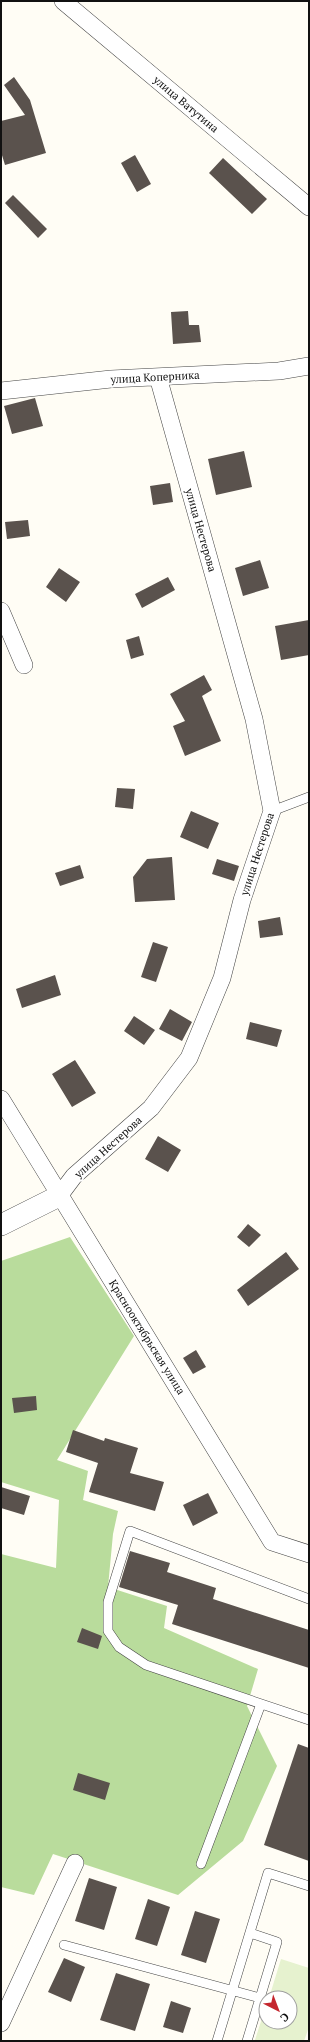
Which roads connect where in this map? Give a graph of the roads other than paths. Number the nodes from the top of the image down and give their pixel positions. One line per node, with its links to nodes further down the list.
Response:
1 (63, 1): 2 (street, улица Ватутина)
2 (309, 207)
3 (309, 366): 4 (street, улица Коперника)
4 (158, 377): 5 (street, улица Коперника); 9 (street, улица Нестерова)
5 (1, 391)
6 (1, 611): 7 (street)
7 (24, 665)
8 (309, 797): 9 (lane)
9 (272, 811): 11 (street, улица Нестерова)
10 (1, 1099): 11 (street, Краснооктябрьская улица)
11 (59, 1196): 12 (street, улица Нестерова); 13 (street, Краснооктябрьская улица)
12 (1, 1225)
13 (309, 1554)
14 (309, 1599): 15 (lane)
15 (261, 1704): 16 (lane); 18 (lane)
16 (309, 1720)
17 (75, 1863): 26 (street)
18 (201, 1864)
19 (309, 1886): 20 (lane)
20 (250, 1933): 22 (lane); 23 (lane)
21 (64, 1945): 23 (lane)
22 (262, 1990)
23 (233, 1991): 24 (lane); 27 (lane)
24 (258, 1997)
25 (258, 2005): 28 (lane)
26 (1, 2023)
27 (217, 2041)
28 (247, 2041)

